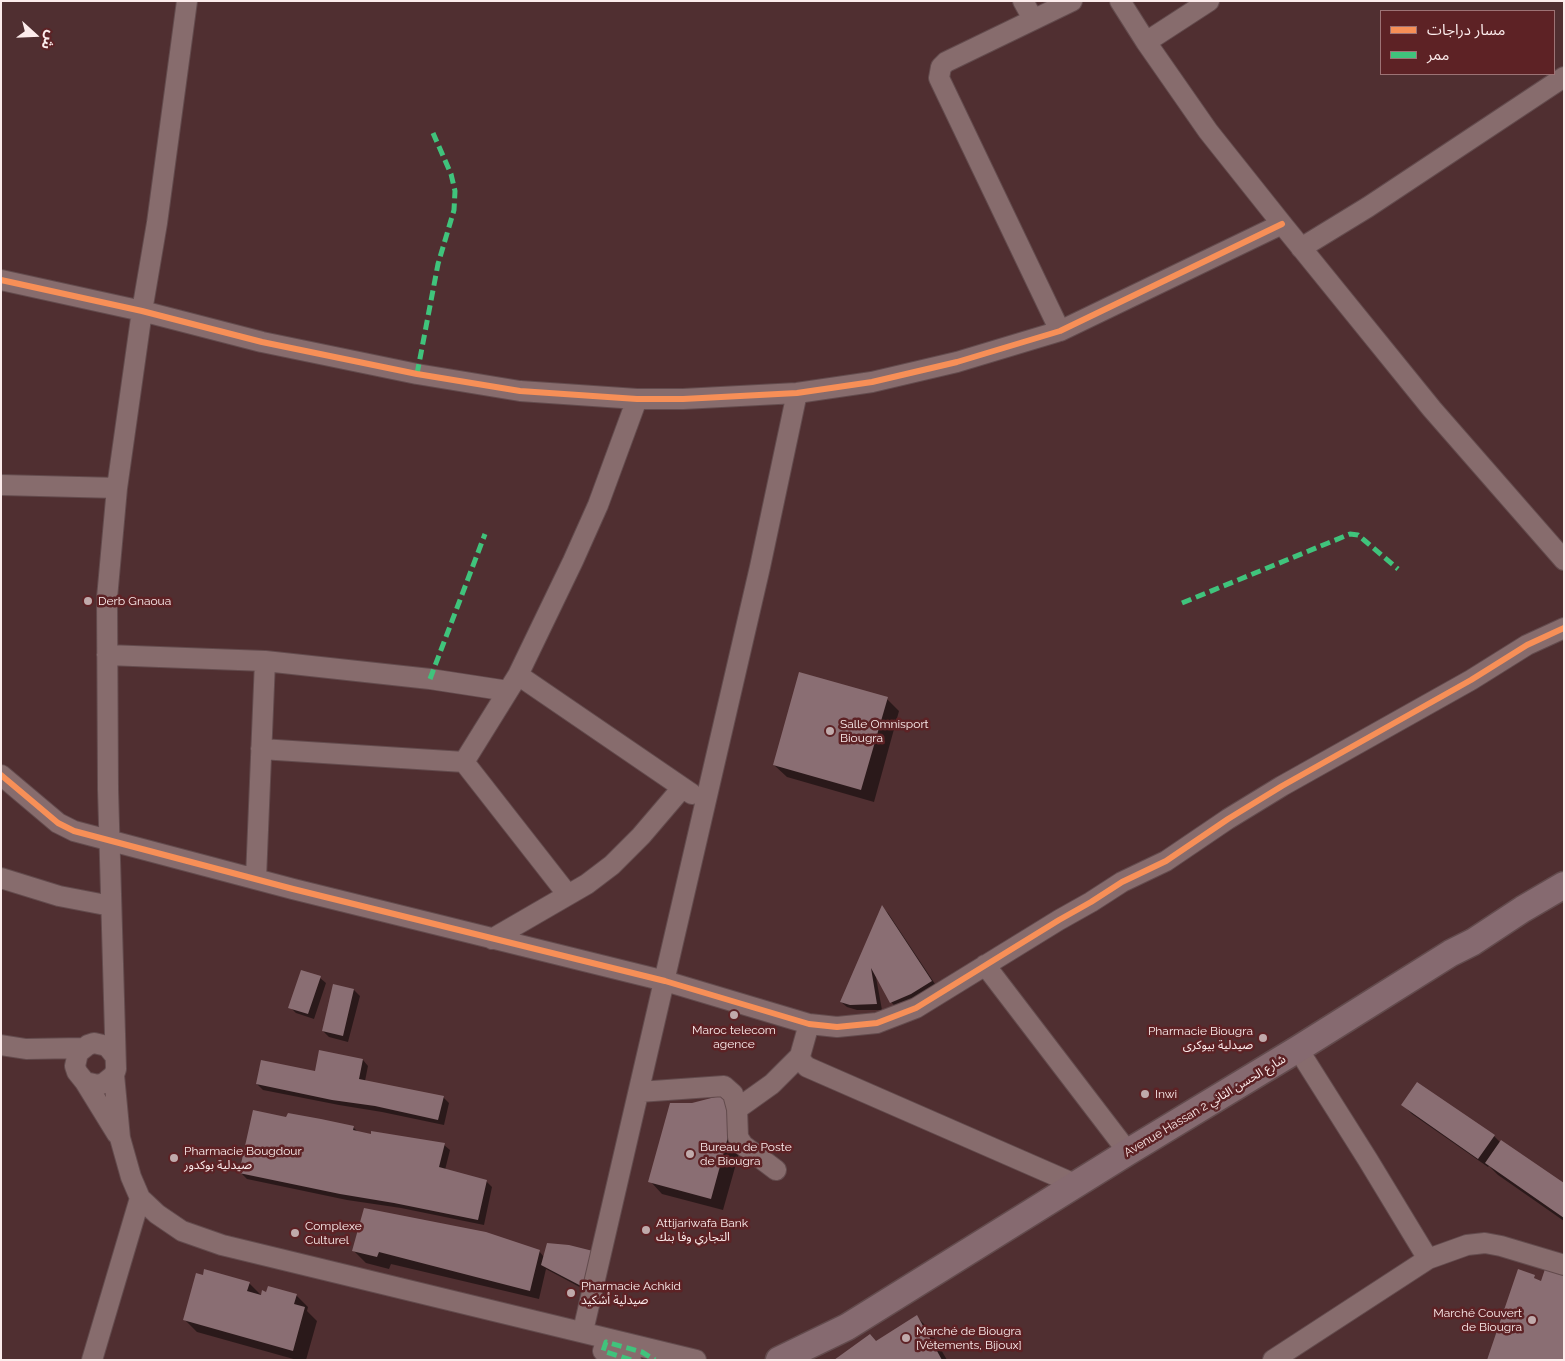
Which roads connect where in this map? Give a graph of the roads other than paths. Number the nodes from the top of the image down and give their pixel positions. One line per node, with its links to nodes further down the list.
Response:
1 (187, 1): 12 (street)
2 (1023, 1): 6 (street)
3 (1072, 1): 6 (street)
4 (1120, 1): 7 (street)
5 (1209, 1): 7 (street)
6 (1033, 19): 13 (street)
7 (1146, 42): 9 (street)
8 (1564, 77): 10 (street)
9 (1282, 224): 10 (street); 13 (street)
10 (1301, 248): 18 (street)
11 (1, 280): 12 (street)
12 (142, 311): 15 (street); 17 (street)
13 (1060, 332): 14 (street)
14 (797, 393): 15 (street); 27 (street)
15 (637, 399): 22 (street)
16 (1, 485): 17 (street)
17 (117, 488): 20 (street)
18 (1564, 560)
19 (1564, 628): 35 (street)
20 (107, 655): 21 (street); 28 (street)
21 (265, 661): 22 (street); 23 (street)
22 (513, 683): 24 (street); 26 (street)
23 (261, 749): 24 (street); 30 (street)
24 (464, 762): 32 (street)
25 (1, 775): 28 (street)
26 (682, 788): 27 (street); 32 (street)
27 (705, 804): 36 (street)
28 (109, 841): 30 (street); 33 (street)
29 (1, 878): 33 (street)
30 (256, 878): 34 (street)
31 (1564, 885): 42 (main road, Avenue Hassan 2 شارع الحسن الثاني)
32 (568, 895): 34 (street)
33 (111, 906): 37 (street)
34 (492, 939): 36 (street)
35 (985, 965): 38 (street); 49 (street)
36 (665, 981): 38 (street); 46 (street)
37 (113, 994): 40 (street); 44 (street)
38 (809, 1024): 43 (street)
39 (1, 1045): 41 (street)
40 (88, 1046): 41 (street); 44 (street); 45 (street)
41 (26, 1049): 45 (street)
42 (1298, 1049): 49 (main road, Avenue Hassan 2 شارع الحسن الثاني); 53 (street)
43 (800, 1056): 47 (street); 51 (street)
44 (114, 1065): 45 (street); 48 (street)
45 (81, 1077): 48 (street)
46 (640, 1092): 47 (street); 56 (street)
47 (737, 1108): 50 (street)
48 (120, 1138): 52 (street)
49 (1128, 1152): 51 (main road, Avenue Hassan 2 شارع الحسن الثاني)
50 (776, 1170)
51 (1077, 1185): 55 (main road, Avenue Hassan 2 شارع الحسن الثاني)
52 (140, 1198): 56 (street); 58 (street)
53 (1428, 1259): 54 (street); 63 (street)
54 (1564, 1265)
55 (847, 1328): 61 (main road); 62 (main road)
56 (584, 1331): 57 (street)
57 (654, 1356): 59 (street); 60 (street)
58 (92, 1360)
59 (631, 1360)
60 (696, 1360)
61 (779, 1360)
62 (808, 1360)
63 (1273, 1360)

